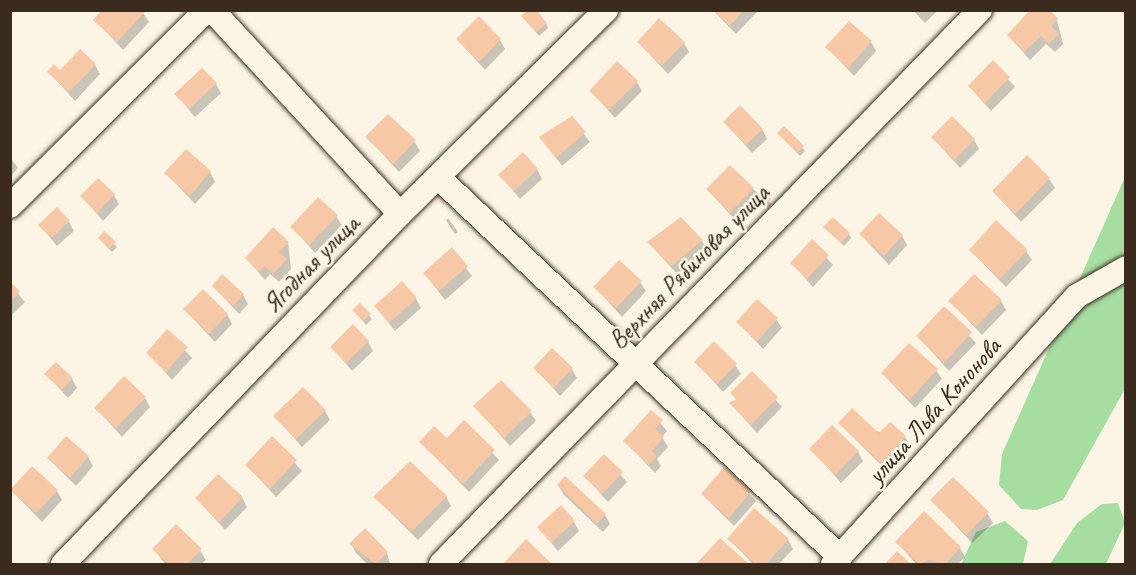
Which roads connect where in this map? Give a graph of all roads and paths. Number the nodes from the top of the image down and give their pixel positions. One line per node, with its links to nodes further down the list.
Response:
1 (207, 10): 6 (street)
2 (212, 10): 7 (street)
3 (606, 10): 5 (street, Ягодная улица)
4 (980, 10): 9 (street, Верхняя Рябиновая улица)
5 (438, 177): 7 (street, Ягодная улица); 9 (street)
6 (10, 206)
7 (400, 214): 11 (street, Ягодная улица)
8 (1125, 268): 10 (street, улица Льва Кононова)
9 (632, 366): 10 (street); 12 (street, Верхняя Рябиновая улица)
10 (836, 561)
11 (63, 564)
12 (441, 564)

